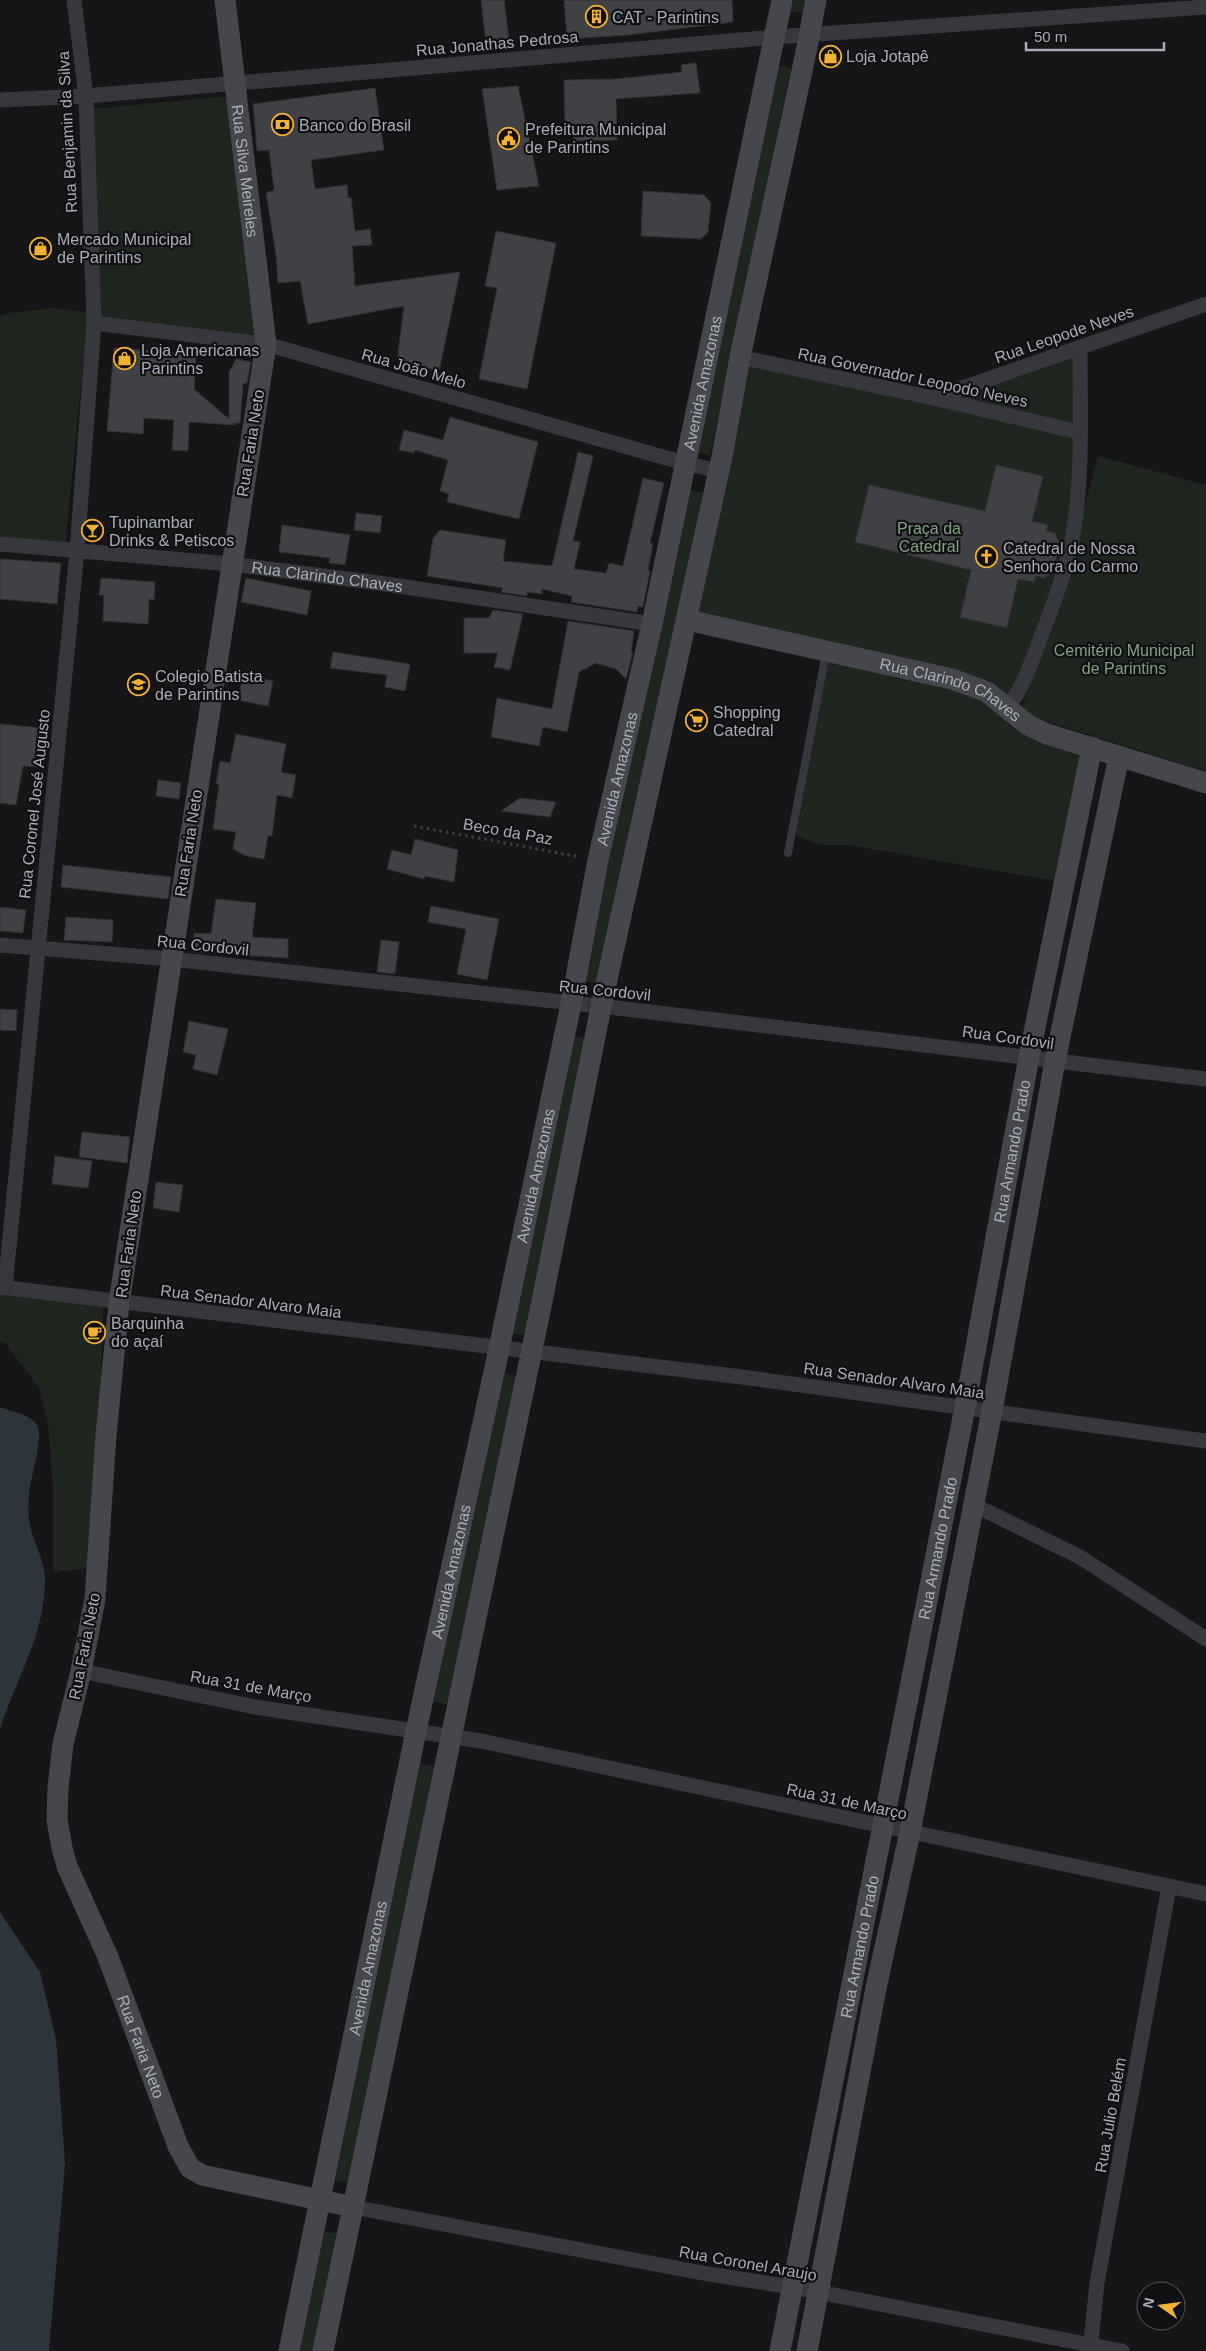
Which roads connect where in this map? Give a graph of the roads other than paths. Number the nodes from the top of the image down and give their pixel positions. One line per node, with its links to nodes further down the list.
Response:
1 (74, 0): 9 (street, Rua Benjamin da Silva)
2 (225, 0): 8 (street, Rua Silva Meireles)
3 (782, 0): 7 (street, Avenida Amazonas)
4 (816, 0): 6 (street, Avenida Amazonas)
5 (1206, 7): 6 (street, Rua Jonathas Pedrosa)
6 (809, 35): 7 (street, Rua Jonathas Pedrosa); 15 (street, Avenida Amazonas)
7 (775, 37): 8 (street, Rua Jonathas Pedrosa); 18 (street, Avenida Amazonas)
8 (236, 84): 9 (street, Rua Jonathas Pedrosa); 13 (street, Rua Silva Meireles)
9 (86, 96): 10 (street, Rua Jonathas Pedrosa); 12 (street, Rua Benjamin da Silva)
10 (0, 100)
11 (1206, 304): 14 (street, Rua Leopode Neves)
12 (94, 323): 13 (street, Rua João Melo); 21 (street, Rua Coronel José Augusto)
13 (266, 344): 18 (street, Rua João Melo); 22 (street, Rua Faria Neto)
14 (1080, 347): 16 (street, Rua Leopode Neves); 17 (street)
15 (740, 358): 16 (street, Rua Governador Leopodo Neves); 19 (street, Avenida Amazonas)
16 (933, 398): 17 (street, Rua Governador Leopodo Neves)
17 (1079, 432): 26 (street)
18 (684, 463): 19 (street, Rua João Melo); 24 (street, Avenida Amazonas)
19 (719, 471): 23 (street, Avenida Amazonas)
20 (0, 544): 21 (street, Rua Clarindo Chaves)
21 (77, 551): 22 (street, Rua Clarindo Chaves); 32 (street, Rua Coronel José Augusto)
22 (231, 564): 24 (street, Rua Clarindo Chaves); 33 (street, Rua Faria Neto)
23 (687, 620): 25 (street, Rua Clarindo Chaves); 35 (street, Avenida Amazonas)
24 (652, 624): 34 (street, Avenida Amazonas)
25 (826, 650): 26 (street, Rua Clarindo Chaves); 30 (lane)
26 (1007, 708): 27 (street, Rua Clarindo Chaves)
27 (1092, 747): 28 (street, Rua Clarindo Chaves); 36 (street, Rua Armando Prado)
28 (1118, 756): 29 (street, Rua Clarindo Chaves); 37 (street, Rua Armando Prado)
29 (1206, 783)
30 (788, 853)
31 (0, 945): 32 (street, Rua Cordovil)
32 (37, 947): 33 (street, Rua Cordovil); 39 (street, Rua Coronel José Augusto)
33 (171, 959): 34 (street, Rua Cordovil); 40 (street, Rua Faria Neto)
34 (571, 1004): 35 (street, Rua Cordovil); 41 (street, Avenida Amazonas)
35 (601, 1007): 36 (street, Rua Cordovil); 42 (street, Avenida Amazonas)
36 (1029, 1058): 37 (street, Rua Cordovil); 43 (street, Rua Armando Prado)
37 (1055, 1061): 38 (street, Rua Cordovil); 44 (street, Rua Armando Prado)
38 (1206, 1079)
39 (3, 1288): 40 (street, Rua Senador Alvaro Maia)
40 (119, 1303): 41 (street, Rua Senador Alvaro Maia); 48 (street, Rua Faria Neto)
41 (499, 1348): 42 (street, Rua Senador Alvaro Maia); 49 (street, Avenida Amazonas)
42 (531, 1352): 43 (street, Rua Senador Alvaro Maia); 50 (street, Avenida Amazonas)
43 (965, 1408): 44 (street, Rua Senador Alvaro Maia); 51 (street, Rua Armando Prado)
44 (992, 1411): 45 (street, Rua Senador Alvaro Maia); 46 (street, Rua Armando Prado)
45 (1206, 1441)
46 (974, 1505): 47 (street); 52 (street, Rua Armando Prado)
47 (1206, 1639)
48 (81, 1671): 49 (street, Rua 31 de Março); 55 (street, Rua Faria Neto)
49 (416, 1731): 50 (street, Rua 31 de Março); 55 (street, Avenida Amazonas)
50 (450, 1737): 51 (street, Rua 31 de Março); 56 (street, Avenida Amazonas)
51 (882, 1827): 52 (street, Rua 31 de Março); 57 (street, Rua Armando Prado)
52 (910, 1832): 53 (street, Rua 31 de Março); 58 (street, Rua Armando Prado)
53 (1169, 1887): 54 (street, Rua 31 de Março); 59 (street, Rua Julio Belém)
54 (1206, 1894)
55 (320, 2201): 56 (street, Rua Faria Neto); 60 (street, Avenida Amazonas)
56 (361, 2208): 57 (street, Rua Coronel Araujo); 61 (street, Avenida Amazonas)
57 (792, 2287): 58 (street, Rua Coronel Araujo); 62 (street, Rua Armando Prado)
58 (819, 2293): 59 (street, Rua Coronel Araujo); 63 (street, Rua Armando Prado)
59 (1090, 2348): 64 (street, Rua Coronel Araujo)
60 (289, 2351)
61 (323, 2351)
62 (780, 2351)
63 (807, 2351)
64 (1122, 2351)

